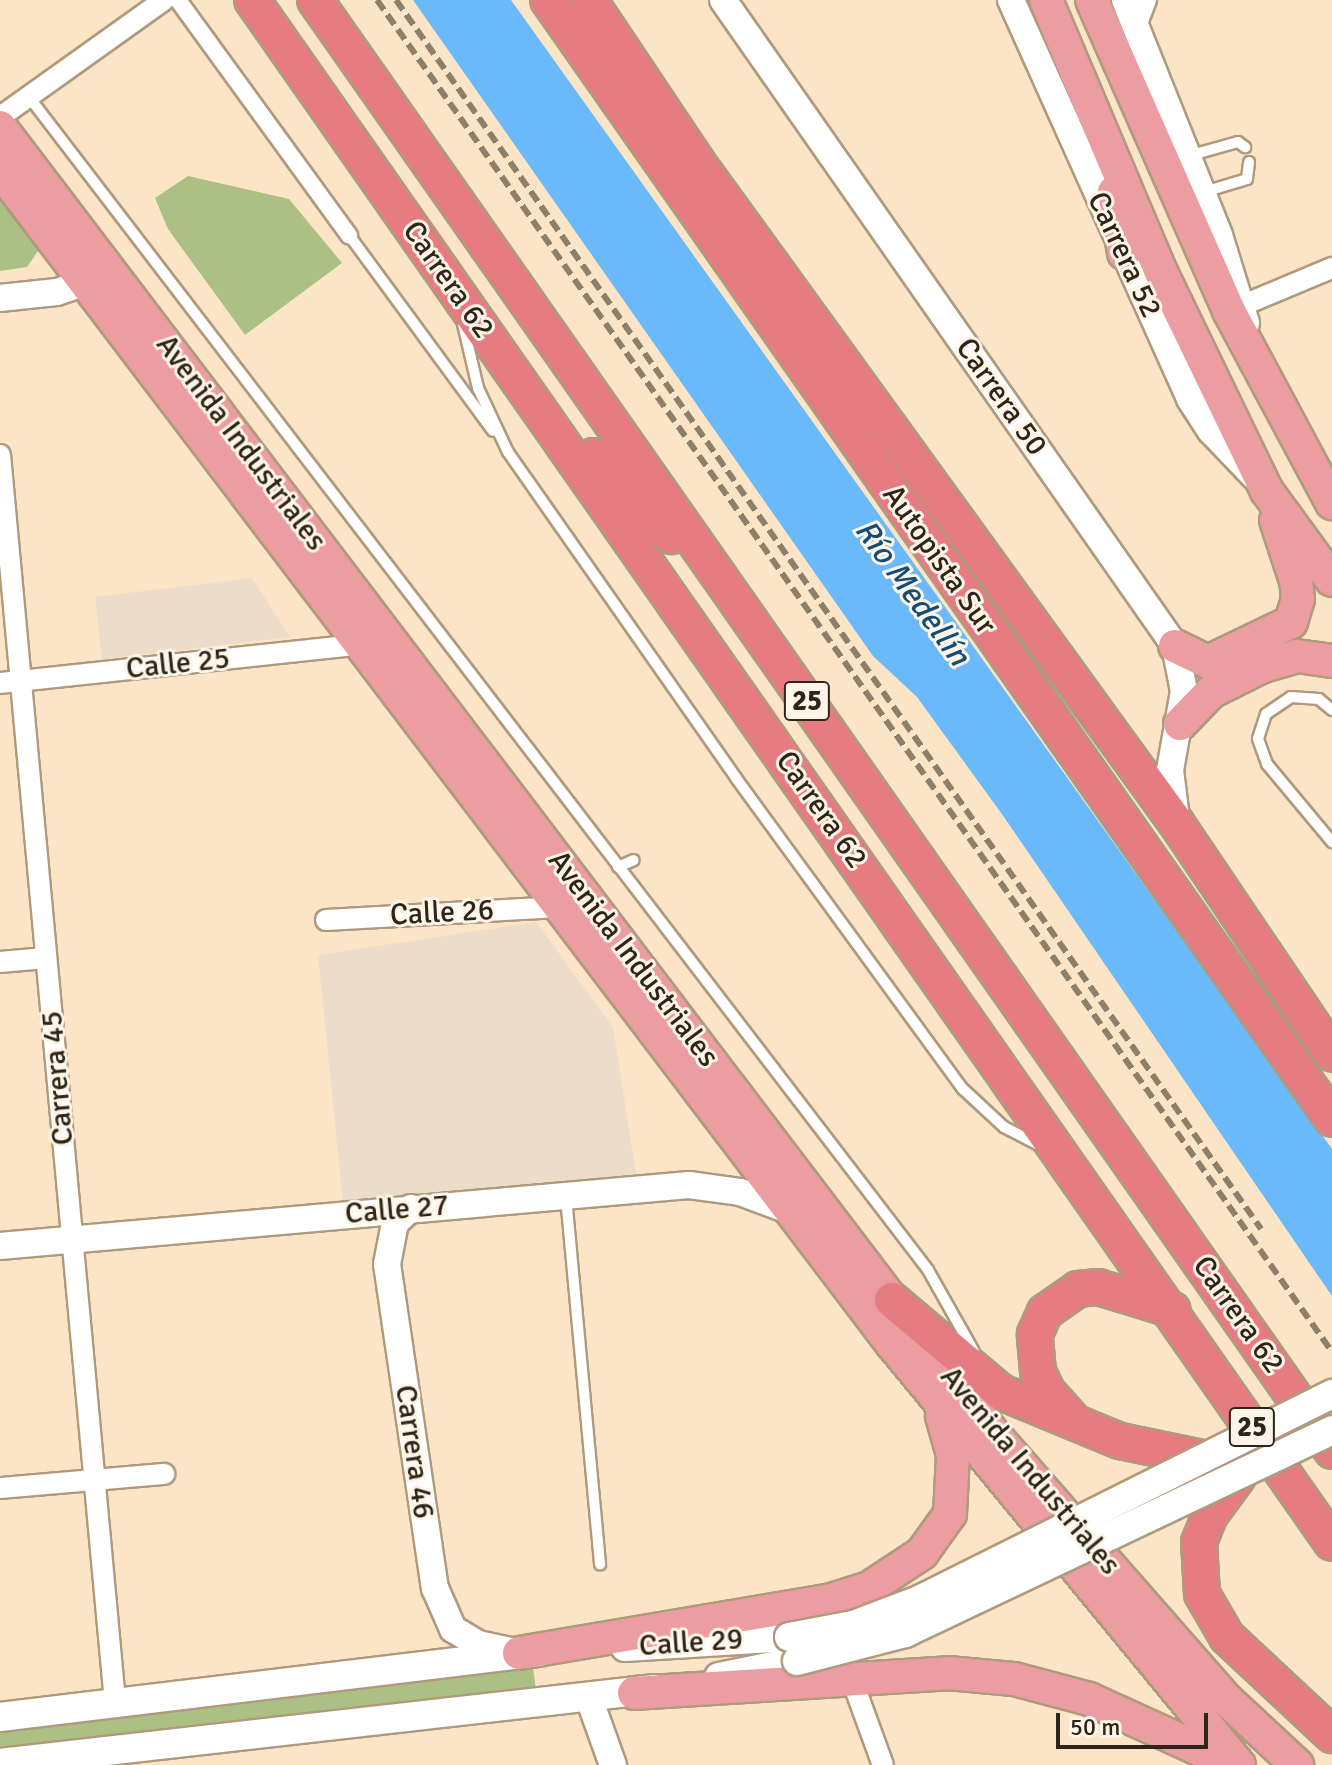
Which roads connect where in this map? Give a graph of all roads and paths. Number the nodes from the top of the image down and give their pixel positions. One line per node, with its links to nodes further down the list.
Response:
1 (164, 0): 14 (street)
2 (178, 0): 24 (street)
3 (252, 0): 28 (highway, Carrera 62 / 25)
4 (315, 0): 40 (highway, Carrera 62 / 25)
5 (548, 0): 32 (highway, Autopista Sur)
6 (589, 0): 21 (highway, Autopista Sur)
7 (723, 0): 42 (street, Carrera 50)
8 (1011, 0): 25 (street, Carrera 52)
9 (1046, 0): 17 (main road, Carrera 52)
10 (1092, 0): 30 (main road)
11 (1125, 0): 13 (street)
12 (1146, 0): 13 (street)
13 (1136, 26): 19 (street)
14 (29, 97): 15 (street); 51 (lane)
15 (0, 117)
16 (0, 127): 27 (main road, Avenida Industriales)
17 (1107, 146): 25 (main road); 37 (main road, Carrera 52)
18 (1245, 147): 19 (lane)
19 (1188, 156): 23 (street)
20 (1249, 162): 23 (lane)
21 (698, 163): 32 (highway); 48 (highway, Autopista Sur)
22 (0, 170): 27 (main road, Avenida Industriales)
23 (1202, 192): 30 (street)
24 (349, 235): 34 (lane)
25 (1124, 253): 37 (street, Carrera 52)
26 (1332, 268): 30 (street)
27 (98, 278): 29 (street); 41 (main road, Avenida Industriales); 64 (main road, Avenida Industriales)
28 (455, 291): 31 (highway, Carrera 62 / 25); 34 (lane)
29 (0, 298)
30 (1236, 308): 33 (main road)
31 (521, 381): 40 (highway); 58 (highway, Carrera 62 / 25)
32 (819, 390): 57 (highway, Autopista Sur)
33 (1276, 401): 36 (main road); 38 (main road)
34 (508, 452): 58 (lane)
35 (0, 455): 44 (street, Carrera 45)
36 (1332, 469)
37 (1267, 491): 39 (main road, Carrera 52); 42 (main road)
38 (1332, 503)
39 (1332, 580)
40 (743, 610): 71 (highway, Carrera 62 / 25)
41 (356, 645): 44 (street, Calle 25); 52 (main road, Avenida Industriales)
42 (1175, 646): 47 (street, Carrera 50)
43 (1332, 661): 47 (main road)
44 (21, 681): 45 (street, Calle 25); 54 (street, Carrera 45)
45 (0, 683)
46 (1332, 710): 49 (lane)
47 (1180, 724): 48 (street, Carrera 50)
48 (1177, 824): 56 (highway, Autopista Sur)
49 (1332, 842)
50 (634, 860): 51 (lane)
51 (618, 867): 66 (lane)
52 (557, 907): 53 (street, Calle 26); 61 (main road, Avenida Industriales)
53 (326, 920)
54 (46, 958): 55 (street); 62 (street, Carrera 45)
55 (0, 962)
56 (1332, 1054)
57 (1332, 1119)
58 (1067, 1160): 65 (highway, Carrera 62 / 25)
59 (565, 1195): 60 (street, Calle 27); 61 (street, Calle 27); 78 (lane)
60 (411, 1208): 62 (street, Calle 27); 80 (street, Carrera 46)
61 (791, 1211): 68 (main road, Avenida Industriales)
62 (73, 1239): 63 (street, Calle 27); 75 (street, Carrera 45)
63 (0, 1246)
64 (892, 1300): 66 (highway); 94 (main road, Avenida Industriales)
65 (1173, 1310): 69 (highway); 77 (highway, Carrera 62 / 25)
66 (1001, 1392): 69 (highway)
67 (1332, 1394): 72 (main road, Calle 29, bridge)
68 (935, 1398): 80 (main road); 93 (main road, Avenida Industriales)
69 (1077, 1423): 72 (highway)
70 (1332, 1430): 74 (main road, Calle 29, bridge)
71 (1332, 1451)
72 (1197, 1457): 79 (main road, Calle 29, bridge)
73 (164, 1474): 75 (street)
74 (1238, 1477): 79 (main road, Calle 29, bridge); 83 (highway)
75 (95, 1480): 76 (street); 85 (street, Carrera 45)
76 (0, 1488)
77 (1332, 1543)
78 (600, 1564)
79 (793, 1649): 80 (main road, Calle 29); 82 (main road, Calle 29)
80 (519, 1653): 85 (main road, Calle 29)
81 (852, 1680): 82 (main road); 91 (street); 92 (main road)
82 (634, 1693): 84 (main road, Calle 29)
83 (1294, 1697): 86 (highway); 88 (highway)
84 (589, 1698): 89 (main road, Calle 29); 90 (street)
85 (115, 1702): 87 (main road, Calle 29)
86 (1332, 1709)
87 (0, 1717)
88 (1332, 1735)
89 (0, 1763)
90 (613, 1765)
91 (883, 1765)
92 (1231, 1765)
93 (1239, 1765)
94 (1297, 1765)

